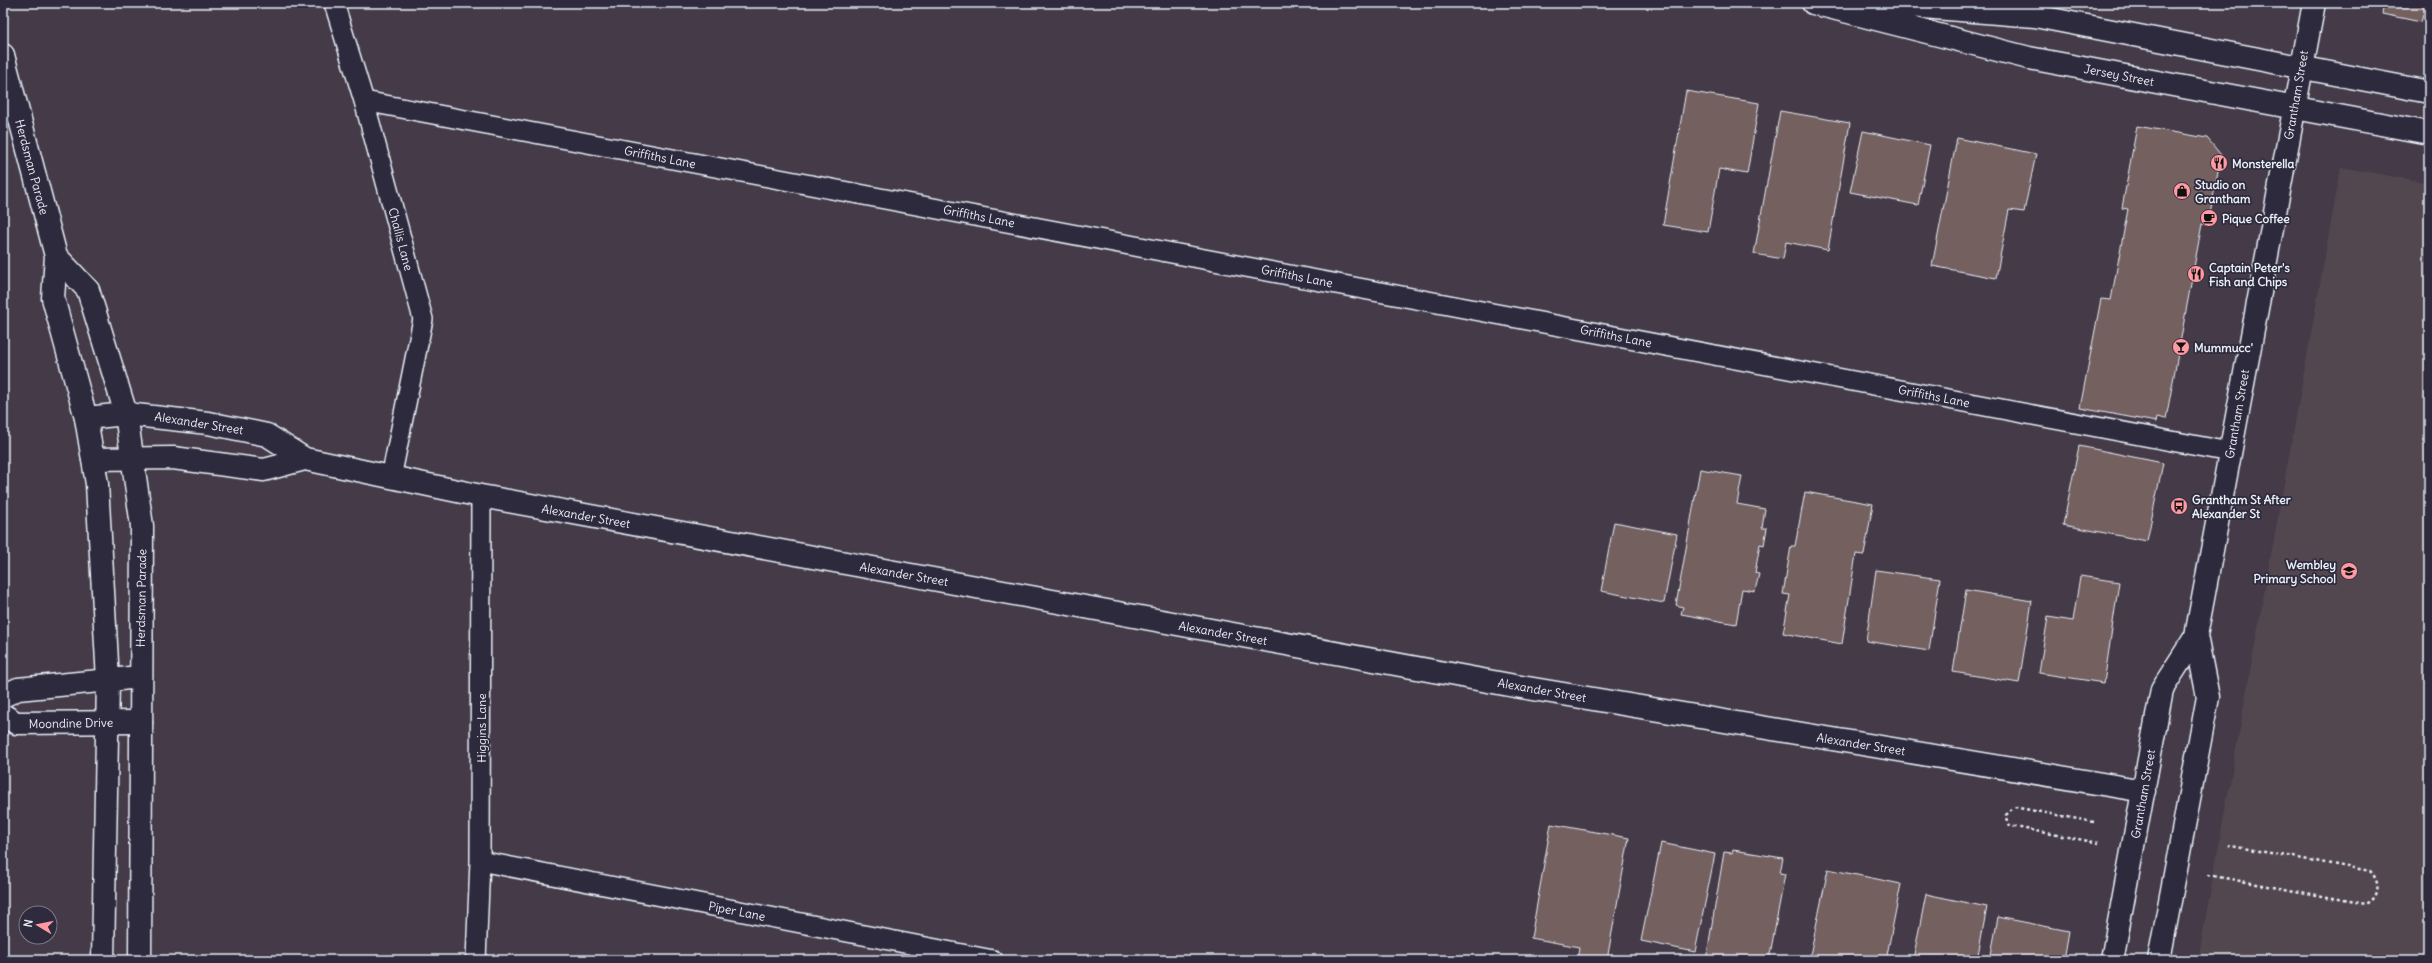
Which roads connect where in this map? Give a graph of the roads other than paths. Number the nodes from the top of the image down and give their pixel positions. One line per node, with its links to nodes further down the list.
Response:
1 (334, 3): 8 (lane, Challis Lane)
2 (1813, 3): 9 (street, Jersey Street)
3 (1873, 3): 6 (street)
4 (2314, 3): 6 (street, Grantham Street)
5 (3, 55): 11 (street, Herdsman Parade)
6 (2301, 68): 7 (street); 9 (street, Grantham Street)
7 (2429, 92)
8 (364, 101): 14 (lane, Griffiths Lane); 18 (lane, Challis Lane)
9 (2294, 108): 10 (street, Jersey Street); 14 (street, Grantham Street)
10 (2429, 133)
11 (56, 256): 12 (street, Herdsman Parade); 13 (street, Herdsman Parade)
12 (126, 414): 13 (street, Alexander Street); 15 (street, Herdsman Parade); 17 (street, Alexander Street)
13 (86, 418): 16 (street, Herdsman Parade)
14 (2230, 452): 20 (street, Grantham Street)
15 (132, 457): 16 (street, Alexander Street); 17 (street, Alexander Street); 21 (street, Herdsman Parade)
16 (93, 459): 22 (street, Herdsman Parade)
17 (305, 459): 18 (street, Alexander Street)
18 (391, 478): 19 (street, Alexander Street)
19 (481, 496): 27 (street, Alexander Street); 28 (lane, Higgins Lane)
20 (2196, 636): 27 (street, Grantham Street); 34 (street, Grantham Street)
21 (140, 677): 22 (street); 25 (street, Herdsman Parade)
22 (108, 680): 23 (street); 26 (street, Herdsman Parade)
23 (3, 696)
24 (3, 715): 26 (street, Moondine Drive)
25 (141, 722): 26 (street, Moondine Drive); 30 (street, Herdsman Parade)
26 (107, 723): 29 (street, Herdsman Parade)
27 (2144, 791): 33 (street, Grantham Street)
28 (480, 861): 31 (lane, Higgins Lane); 32 (lane, Piper Lane)
29 (104, 960)
30 (140, 960)
31 (476, 960)
32 (993, 960)
33 (2112, 960)
34 (2159, 960)

